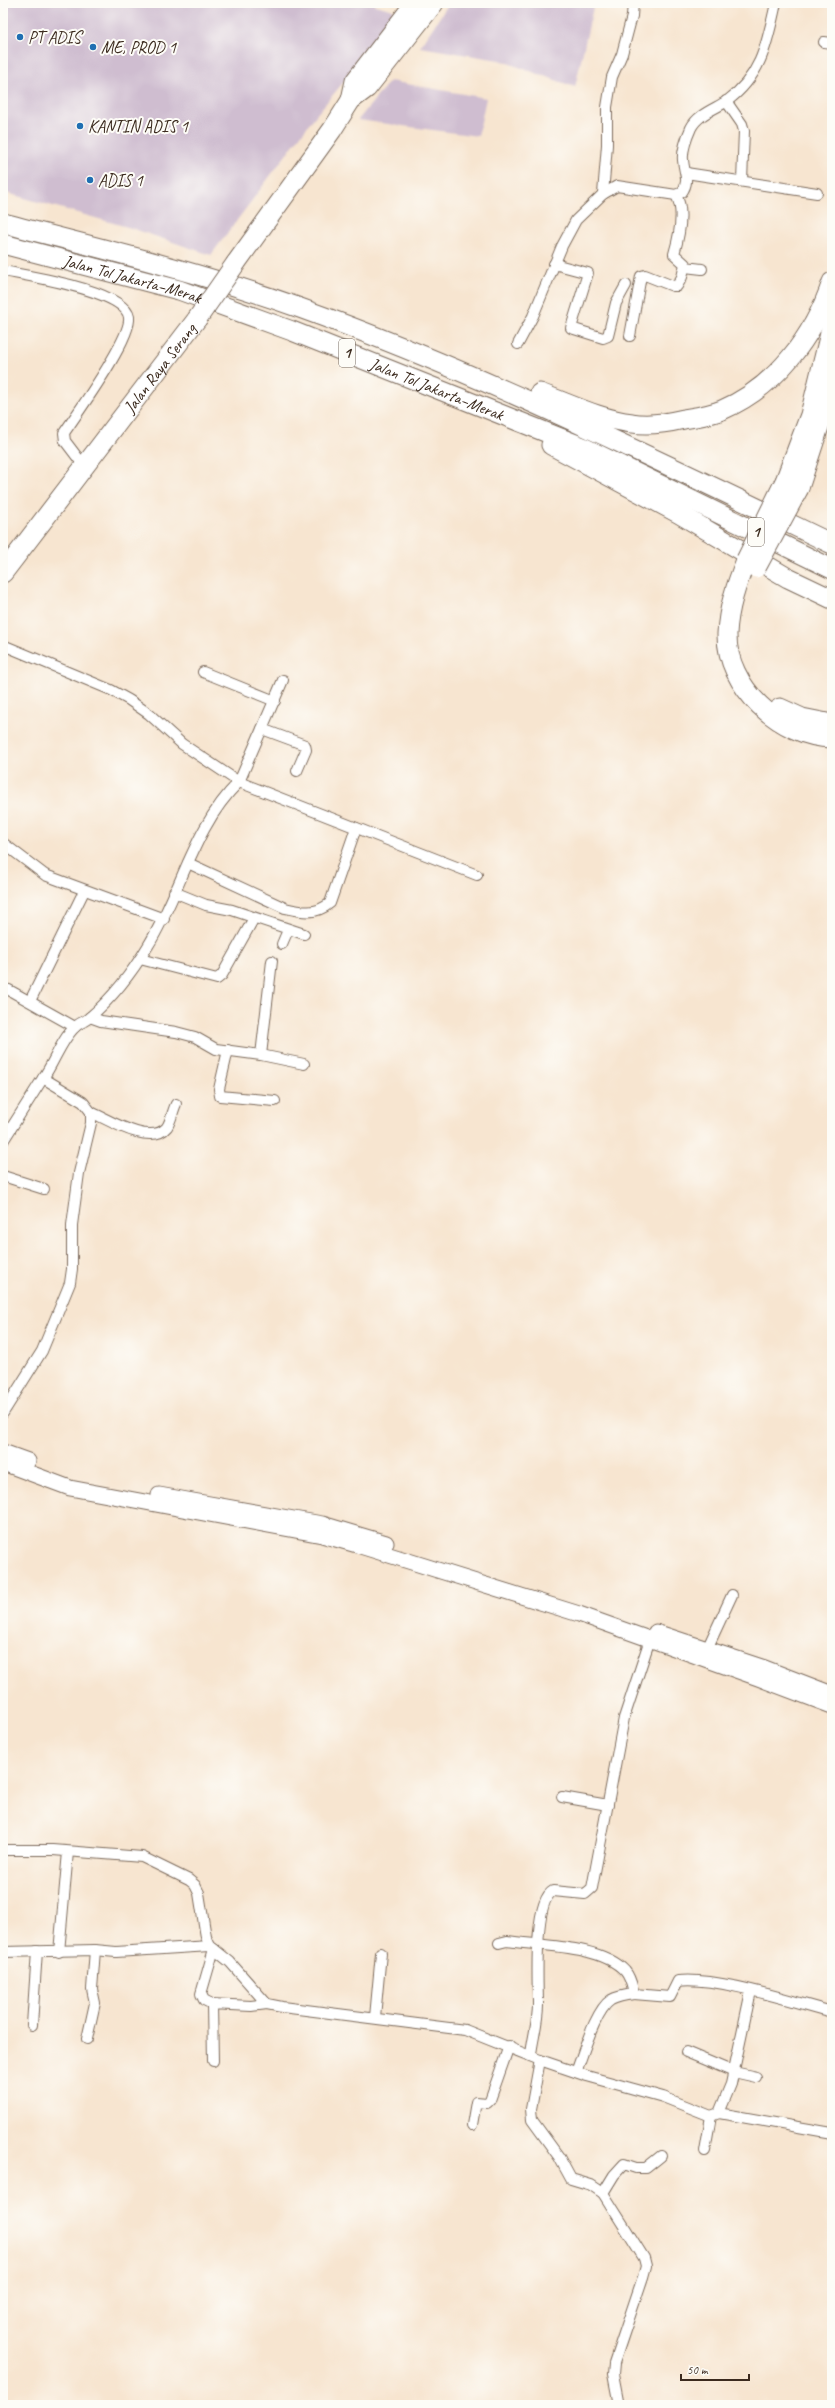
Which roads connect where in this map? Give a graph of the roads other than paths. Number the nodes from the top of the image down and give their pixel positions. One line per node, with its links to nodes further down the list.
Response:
1 (415, 3): 5 (highway, Jalan Raya Serang)
2 (434, 3): 5 (highway, Jalan Raya Serang)
3 (633, 3): 10 (street)
4 (776, 3): 6 (street)
5 (352, 100): 26 (highway, Jalan Raya Serang, bridge)
6 (726, 101): 7 (street); 8 (street)
7 (686, 173): 8 (street); 11 (street)
8 (742, 181): 9 (street)
9 (817, 193)
10 (603, 194): 11 (street); 14 (street)
11 (676, 195): 15 (street)
12 (3, 222): 23 (highway, Jalan Tol Jakarta–Merak / 1)
13 (3, 244): 25 (highway, Jalan Tol Jakarta–Merak / 1)
14 (554, 264): 19 (street); 22 (street)
15 (685, 267): 16 (street); 19 (street)
16 (702, 269)
17 (3, 271): 26 (street)
18 (832, 282): 23 (highway)
19 (638, 290): 21 (street)
20 (832, 325): 27 (highway)
21 (630, 336)
22 (518, 344)
23 (403, 346): 28 (highway, Jalan Tol Jakarta–Merak / 1)
24 (832, 387): 27 (highway)
25 (483, 406): 30 (highway, Jalan Tol Jakarta–Merak / 1); 32 (highway)
26 (84, 466): 31 (highway, Jalan Raya Serang)
27 (792, 484): 29 (highway, bridge)
28 (832, 544)
29 (751, 564): 37 (highway); 39 (highway)
30 (832, 569)
31 (3, 574)
32 (832, 599)
33 (3, 645): 41 (street)
34 (203, 672): 36 (street)
35 (283, 680): 36 (street)
36 (275, 701): 38 (street)
37 (832, 724)
38 (262, 729): 40 (street); 41 (street)
39 (832, 738)
40 (297, 771)
41 (239, 782): 42 (street); 44 (street)
42 (356, 828): 44 (street); 45 (street)
43 (3, 842): 46 (street)
44 (188, 862): 47 (street)
45 (477, 875)
46 (84, 891): 49 (street); 56 (street)
47 (174, 892): 48 (street); 49 (street)
48 (254, 918): 50 (street); 53 (street)
49 (164, 919): 53 (street)
50 (288, 930): 51 (street); 52 (street)
51 (304, 934)
52 (282, 944)
53 (140, 959): 57 (street)
54 (272, 961): 60 (street)
55 (3, 988): 56 (street)
56 (30, 1001): 58 (street)
57 (90, 1017): 58 (street); 59 (street)
58 (75, 1027): 62 (street)
59 (228, 1050): 60 (street); 63 (street)
60 (261, 1055): 61 (street)
61 (304, 1064)
62 (43, 1078): 65 (street); 66 (street)
63 (275, 1101)
64 (176, 1104): 65 (street)
65 (91, 1112): 69 (street)
66 (3, 1141)
67 (3, 1176): 68 (street)
68 (44, 1189)
69 (3, 1413)
70 (3, 1452): 73 (street)
71 (3, 1463): 73 (street)
72 (732, 1595): 74 (street)
73 (652, 1636): 74 (street); 76 (street); 78 (street)
74 (707, 1648): 75 (street)
75 (832, 1694)
76 (832, 1706)
77 (562, 1797): 78 (street)
78 (608, 1805): 82 (street)
79 (3, 1850): 80 (street)
80 (68, 1852): 83 (street); 87 (street)
81 (498, 1942): 82 (street)
82 (539, 1945): 90 (street); 99 (street)
83 (212, 1947): 84 (street); 91 (street); 92 (street)
84 (95, 1950): 87 (street); 96 (street)
85 (37, 1951): 86 (street); 87 (street); 95 (street)
86 (3, 1952)
87 (59, 1952)
88 (381, 1953): 94 (street)
89 (750, 1991): 90 (street); 93 (street); 103 (street)
90 (634, 1994): 102 (street)
91 (212, 2004): 92 (street); 101 (street)
92 (267, 2004): 94 (street)
93 (832, 2012)
94 (375, 2018): 97 (street)
95 (32, 2025)
96 (87, 2039)
97 (509, 2046): 99 (street); 106 (street)
98 (686, 2052): 103 (street)
99 (531, 2054): 100 (street)
100 (540, 2060): 102 (street); 110 (street)
101 (213, 2061)
102 (576, 2072): 105 (street)
103 (734, 2072): 104 (street); 105 (street)
104 (756, 2077)
105 (715, 2114): 107 (street); 108 (street)
106 (472, 2125)
107 (832, 2133)
108 (705, 2151)
109 (661, 2156): 110 (street)
110 (603, 2193): 111 (street)
111 (619, 2405)

